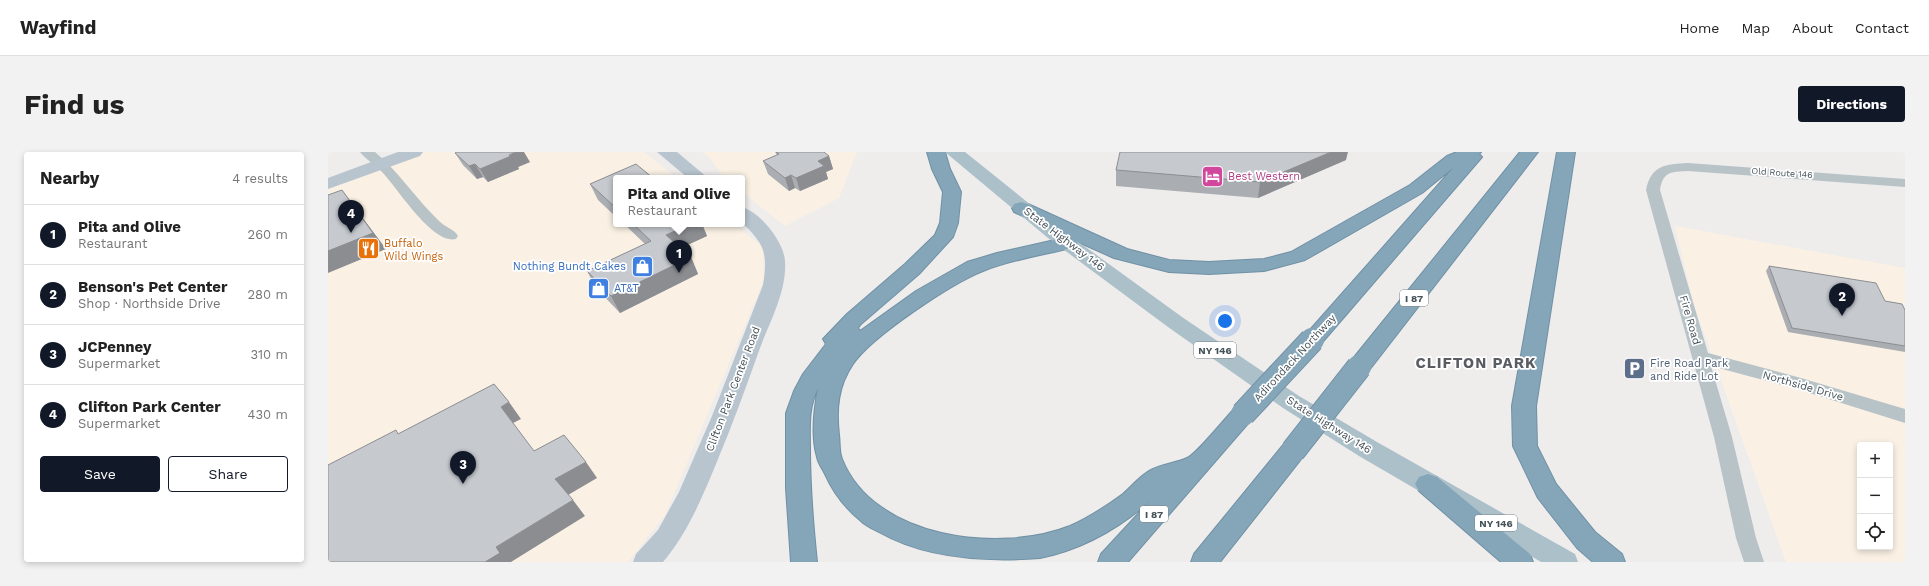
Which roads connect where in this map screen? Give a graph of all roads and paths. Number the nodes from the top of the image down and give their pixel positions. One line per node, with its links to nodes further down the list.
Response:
1 (414, 152): 9 (street)
2 (666, 152): 12 (street)
3 (936, 152): 20 (highway)
4 (1472, 152): 15 (highway)
5 (1478, 152): 22 (highway, Adirondack Northway / I 87, bridge)
6 (1529, 152): 23 (highway, I 87, bridge)
7 (1566, 152): 32 (highway)
8 (958, 154): 15 (main road, State Highway 146 / NY 146)
9 (377, 156): 11 (street); 14 (street); 17 (street)
10 (1659, 173): 13 (street, Old Route 146); 19 (street, Fire Road)
11 (328, 174)
12 (695, 175)
13 (1905, 183)
14 (328, 184)
15 (1021, 208): 18 (main road, State Highway 146 / NY 146)
16 (745, 216): 25 (street, Clifton Park Center Road)
17 (451, 236)
18 (1062, 238): 20 (highway); 22 (highway); 24 (main road, State Highway 146 / NY 146)
19 (1701, 357): 21 (street, Northside Drive); 33 (street, Fire Road)
20 (820, 364): 26 (highway)
21 (1905, 416)
22 (1197, 465): 27 (highway, Adirondack Northway / I 87)
23 (1275, 475): 28 (highway, I 87); 29 (highway)
24 (1428, 484): 30 (highway); 31 (main road, State Highway 146 / NY 146)
25 (646, 562)
26 (804, 562)
27 (1111, 562)
28 (1204, 562)
29 (1221, 562)
30 (1520, 562)
31 (1565, 562)
32 (1612, 562)
33 (1754, 562)

